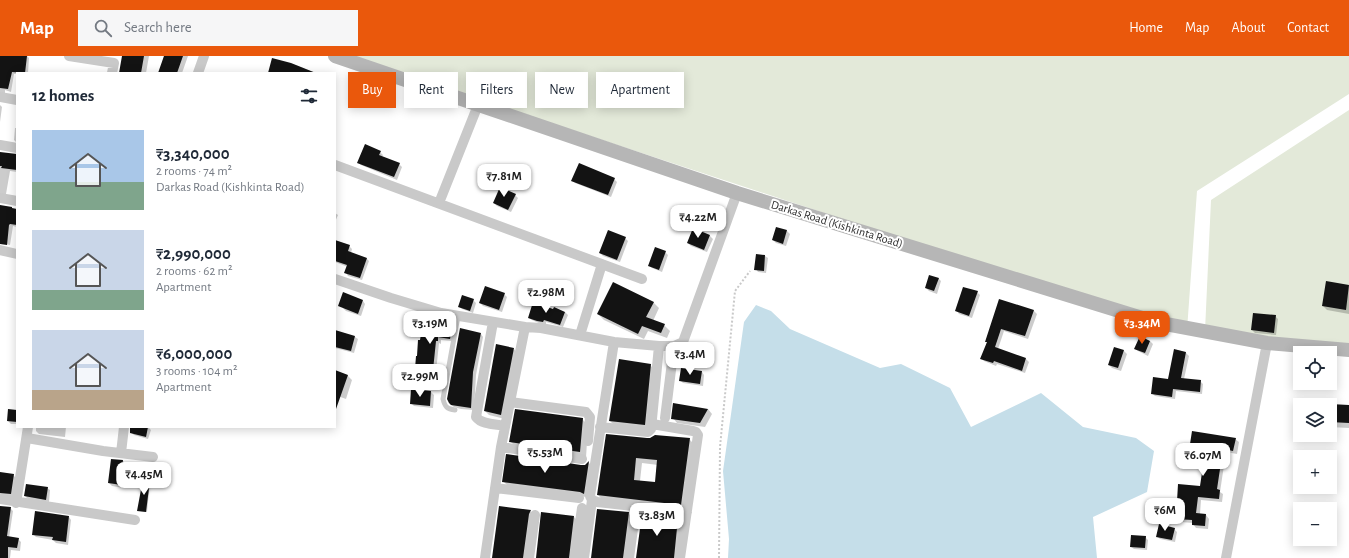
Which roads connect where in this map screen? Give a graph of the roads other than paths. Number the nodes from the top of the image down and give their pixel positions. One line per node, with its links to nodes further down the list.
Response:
1 (69, 56): 4 (street)
2 (204, 56): 5 (street)
3 (335, 56): 8 (main road, Darkas Road (Kishkinta Road))
4 (114, 64)
5 (198, 72)
6 (0, 97): 7 (street)
7 (16, 100)
8 (466, 101)
9 (477, 108): 17 (street)
10 (487, 108): 14 (main road, Darkas Road (Kishkinta Road))
11 (0, 145): 12 (street)
12 (16, 148)
13 (336, 165): 17 (street)
14 (737, 193): 28 (main road, Darkas Road (Kishkinta Road)); 30 (street)
15 (0, 198): 16 (street)
16 (16, 201)
17 (439, 203): 20 (street)
18 (0, 250): 19 (street)
19 (16, 254)
20 (602, 264): 22 (street); 26 (street)
21 (336, 279): 23 (street)
22 (642, 279)
23 (458, 316): 24 (street); 33 (lane)
24 (493, 322): 25 (street); 36 (street)
25 (525, 327): 26 (street); 32 (street)
26 (580, 335): 27 (street)
27 (614, 342): 29 (street); 37 (street)
28 (1267, 343): 31 (main road, Darkas Road (Kishkinta Road)); 60 (street)
29 (659, 346): 30 (street); 35 (street)
30 (674, 346): 34 (street)
31 (1349, 350)
32 (510, 402): 36 (street); 41 (street)
33 (455, 410)
34 (665, 418)
35 (652, 424): 37 (street); 51 (street)
36 (505, 426): 42 (street)
37 (600, 426): 48 (street)
38 (28, 428): 40 (street)
39 (124, 428): 43 (street)
40 (27, 438): 43 (street); 49 (street)
41 (588, 441)
42 (501, 447): 45 (street); 46 (street)
43 (121, 453): 44 (street)
44 (153, 457)
45 (582, 459)
46 (495, 488): 54 (street); 56 (street)
47 (0, 500): 49 (street)
48 (592, 500): 50 (street); 57 (street)
49 (16, 502): 53 (street)
50 (636, 507): 51 (street); 58 (street)
51 (687, 512): 59 (street)
52 (535, 515): 55 (street)
53 (135, 520)
54 (485, 558)
55 (529, 558)
56 (575, 558)
57 (584, 558)
58 (629, 558)
59 (680, 558)
60 (1226, 558)

